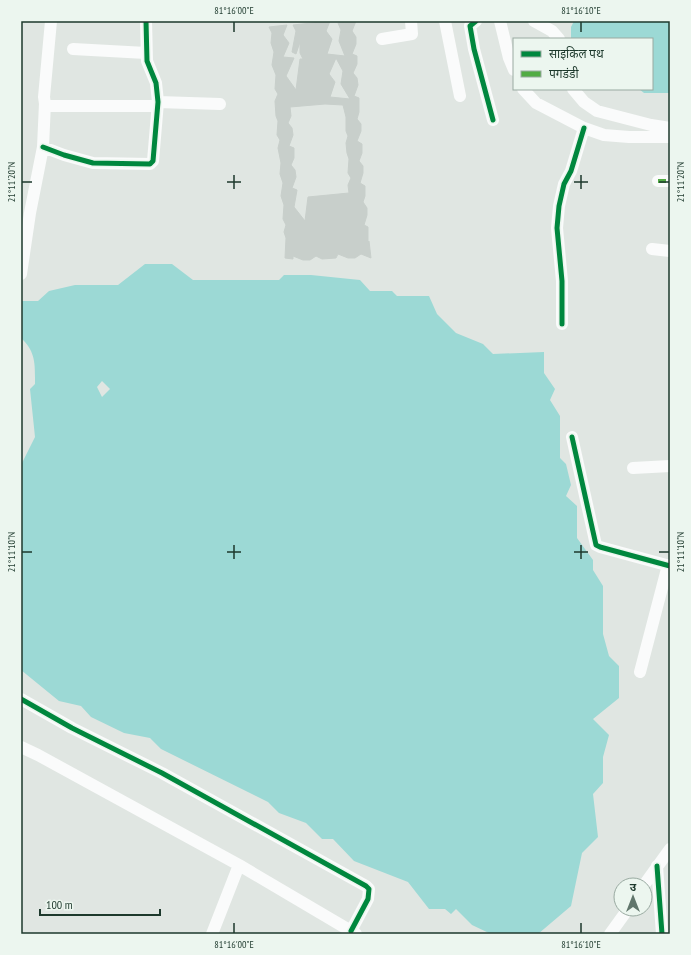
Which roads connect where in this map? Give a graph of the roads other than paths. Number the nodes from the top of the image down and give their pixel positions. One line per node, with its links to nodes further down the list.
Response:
1 (51, 21): 16 (street)
2 (146, 21): 11 (street)
3 (411, 21): 9 (street)
4 (445, 21): 15 (street)
5 (476, 21): 19 (street)
6 (500, 21): 12 (street)
7 (534, 21): 8 (street)
8 (557, 38)
9 (382, 39)
10 (73, 49): 11 (street)
11 (146, 54): 17 (street)
12 (513, 68)
13 (524, 90): 20 (street)
14 (574, 90): 21 (street)
15 (460, 96)
16 (45, 103): 17 (street); 23 (street)
17 (158, 104): 18 (street); 23 (street)
18 (220, 104)
19 (493, 120)
20 (584, 128): 22 (street); 27 (street)
21 (670, 128)
22 (670, 137)
23 (43, 147): 26 (street)
24 (652, 249): 25 (street)
25 (670, 251)
26 (21, 274)
27 (562, 324)
28 (572, 437): 31 (street)
29 (670, 466): 30 (street)
30 (633, 468)
31 (669, 565): 32 (street)
32 (640, 672)
33 (21, 700): 41 (street)
34 (21, 747): 36 (street)
35 (670, 850): 37 (street)
36 (240, 865): 41 (street); 42 (street)
37 (657, 866): 38 (street); 43 (street)
38 (649, 877)
39 (623, 917): 40 (street)
40 (615, 931)
41 (354, 933)
42 (212, 934)
43 (662, 934)

